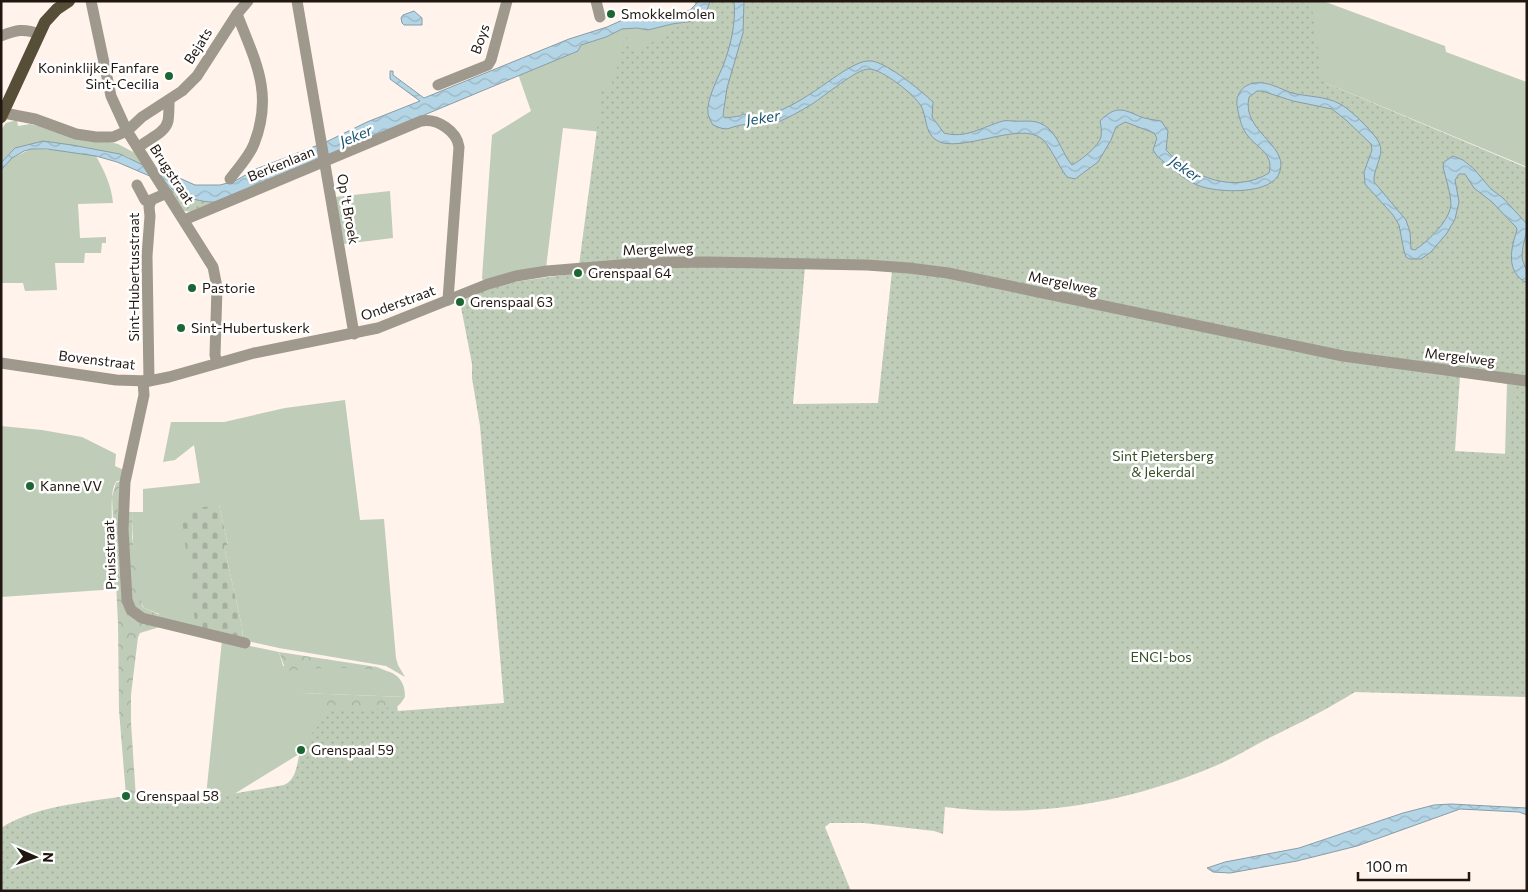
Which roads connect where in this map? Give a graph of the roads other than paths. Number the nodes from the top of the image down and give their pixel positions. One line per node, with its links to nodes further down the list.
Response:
1 (69, 1): 9 (main road)
2 (90, 1): 14 (street, Brugstraat)
3 (248, 1): 7 (street, Bejats)
4 (296, 1): 16 (street, Op 't Broek)
5 (507, 1): 11 (street, Boys)
6 (596, 1): 8 (street)
7 (237, 14): 12 (street, Bejats); 17 (street)
8 (600, 17)
9 (39, 34): 10 (street); 13 (main road)
10 (1, 36)
11 (438, 85)
12 (169, 101): 14 (street, Bejats); 15 (street)
13 (2, 115): 14 (street)
14 (127, 131): 15 (street, Brugstraat)
15 (138, 148): 19 (street, Brugstraat)
16 (324, 160): 21 (street, Berkenlaan); 23 (street, Berkenlaan); 24 (street, Op 't Broek)
17 (230, 179)
18 (137, 185): 20 (street, Sint-Hubertusstraat)
19 (167, 192): 20 (street, Sint-Hubertusstraat); 21 (street, Brugstraat)
20 (150, 203): 28 (street, Sint-Hubertusstraat)
21 (184, 220): 26 (street, Brugstraat)
22 (589, 268): 23 (street, Onderstraat); 27 (street, Mergelweg)
23 (448, 300): 24 (street, Onderstraat)
24 (354, 334): 26 (street, Onderstraat)
25 (1, 363): 28 (street, Bovenstraat)
26 (217, 363): 28 (street, Bovenstraat)
27 (1527, 380)
28 (146, 381): 29 (street, Pruisstraat)
29 (245, 643)

